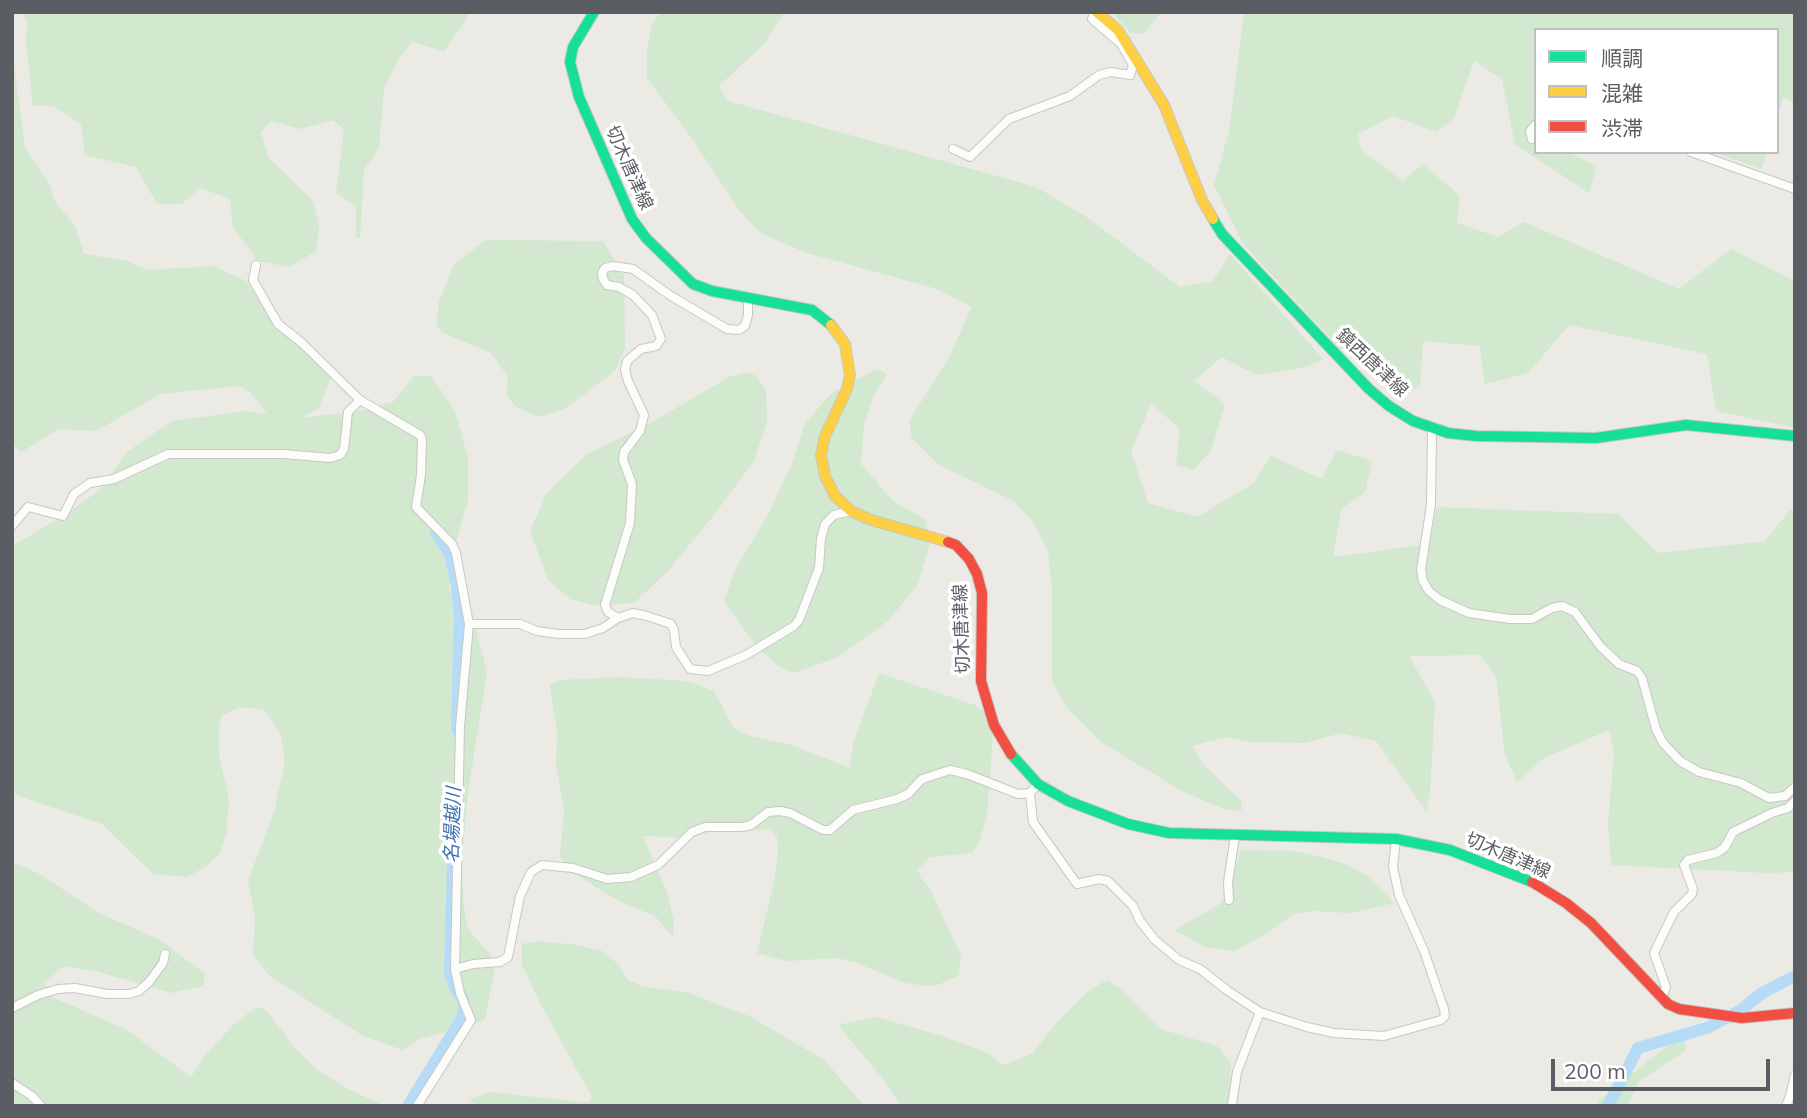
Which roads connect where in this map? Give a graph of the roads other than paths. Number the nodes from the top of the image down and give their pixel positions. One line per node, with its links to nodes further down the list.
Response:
1 (594, 12): 9 (main road, 切木唐津線)
2 (1096, 12): 5 (street); 11 (main road, 鎮西唐津線)
3 (1534, 126): 4 (street)
4 (1532, 139)
5 (953, 149)
6 (1697, 154): 7 (street)
7 (1795, 189)
8 (256, 264): 10 (street)
9 (748, 298): 13 (main road, 切木唐津線); 15 (street)
10 (360, 400): 14 (street); 16 (street)
11 (1432, 429): 12 (main road, 鎮西唐津線); 18 (street)
12 (1795, 436)
13 (851, 511): 15 (street); 17 (main road, 切木唐津線)
14 (12, 526)
15 (618, 618): 16 (street)
16 (470, 624): 25 (street)
17 (1038, 784): 19 (street); 21 (main road, 切木唐津線)
18 (1795, 787)
19 (1030, 793): 25 (street); 28 (street)
20 (1795, 801): 26 (street)
21 (1235, 836): 22 (main road, 切木唐津線); 23 (street)
22 (1396, 839): 26 (main road, 切木唐津線); 28 (street)
23 (1229, 900)
24 (165, 954): 27 (street)
25 (455, 969): 34 (street)
26 (1661, 998): 29 (main road, 切木唐津線)
27 (12, 1008)
28 (1260, 1012): 32 (street)
29 (1795, 1013)
30 (1795, 1075): 35 (street)
31 (12, 1083): 33 (street)
32 (1232, 1105)
33 (41, 1106)
34 (417, 1106)
35 (1786, 1106)

